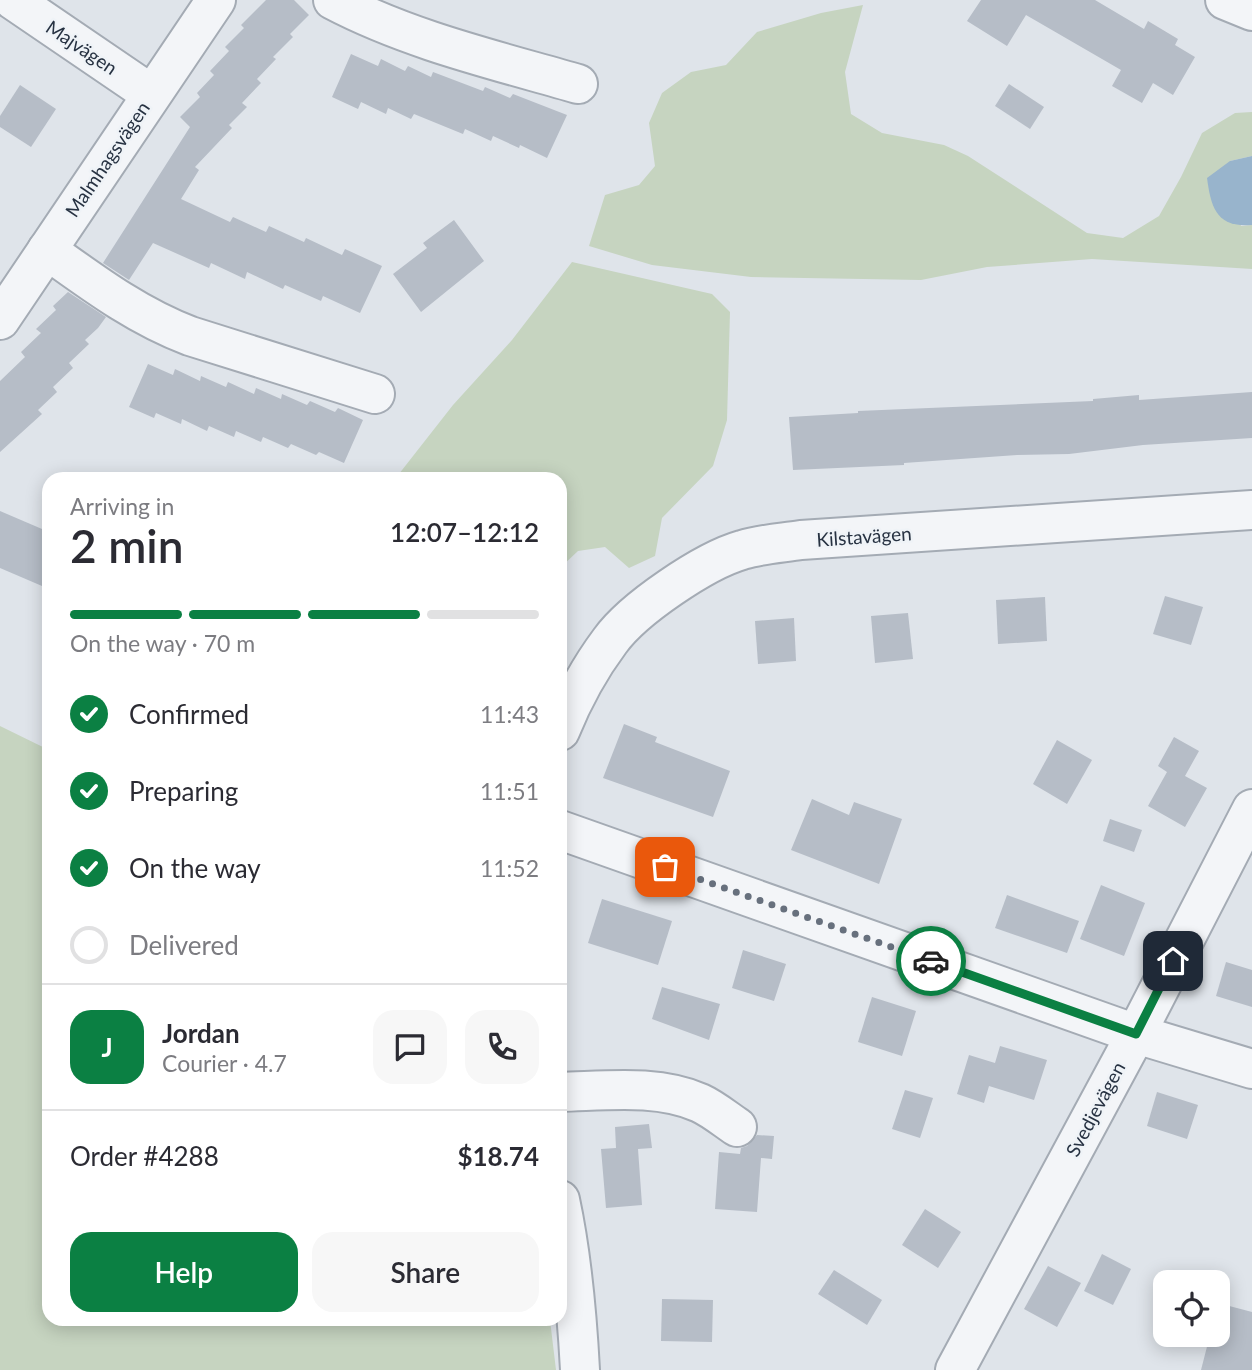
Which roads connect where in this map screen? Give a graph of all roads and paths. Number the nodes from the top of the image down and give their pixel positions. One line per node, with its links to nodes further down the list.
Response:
1 (13, 0): 7 (street, Majvägen)
2 (216, 0): 7 (street, Malmhagsvägen)
3 (333, 0): 6 (street)
4 (1225, 0): 5 (street)
5 (1252, 11)
6 (578, 84)
7 (151, 94): 8 (street, Malmhagsvägen)
8 (47, 250): 9 (street, Malmhagsvägen); 10 (street)
9 (0, 320)
10 (375, 394)
11 (1252, 510): 12 (street, Kilstavägen)
12 (567, 715)
13 (1252, 809): 15 (street, Svedjevägen)
14 (567, 832): 15 (street)
15 (1136, 1034): 16 (street); 21 (street, Svedjevägen)
16 (1252, 1069)
17 (567, 1093): 18 (street)
18 (737, 1127)
19 (567, 1243): 20 (street)
20 (580, 1370)
21 (955, 1370)

